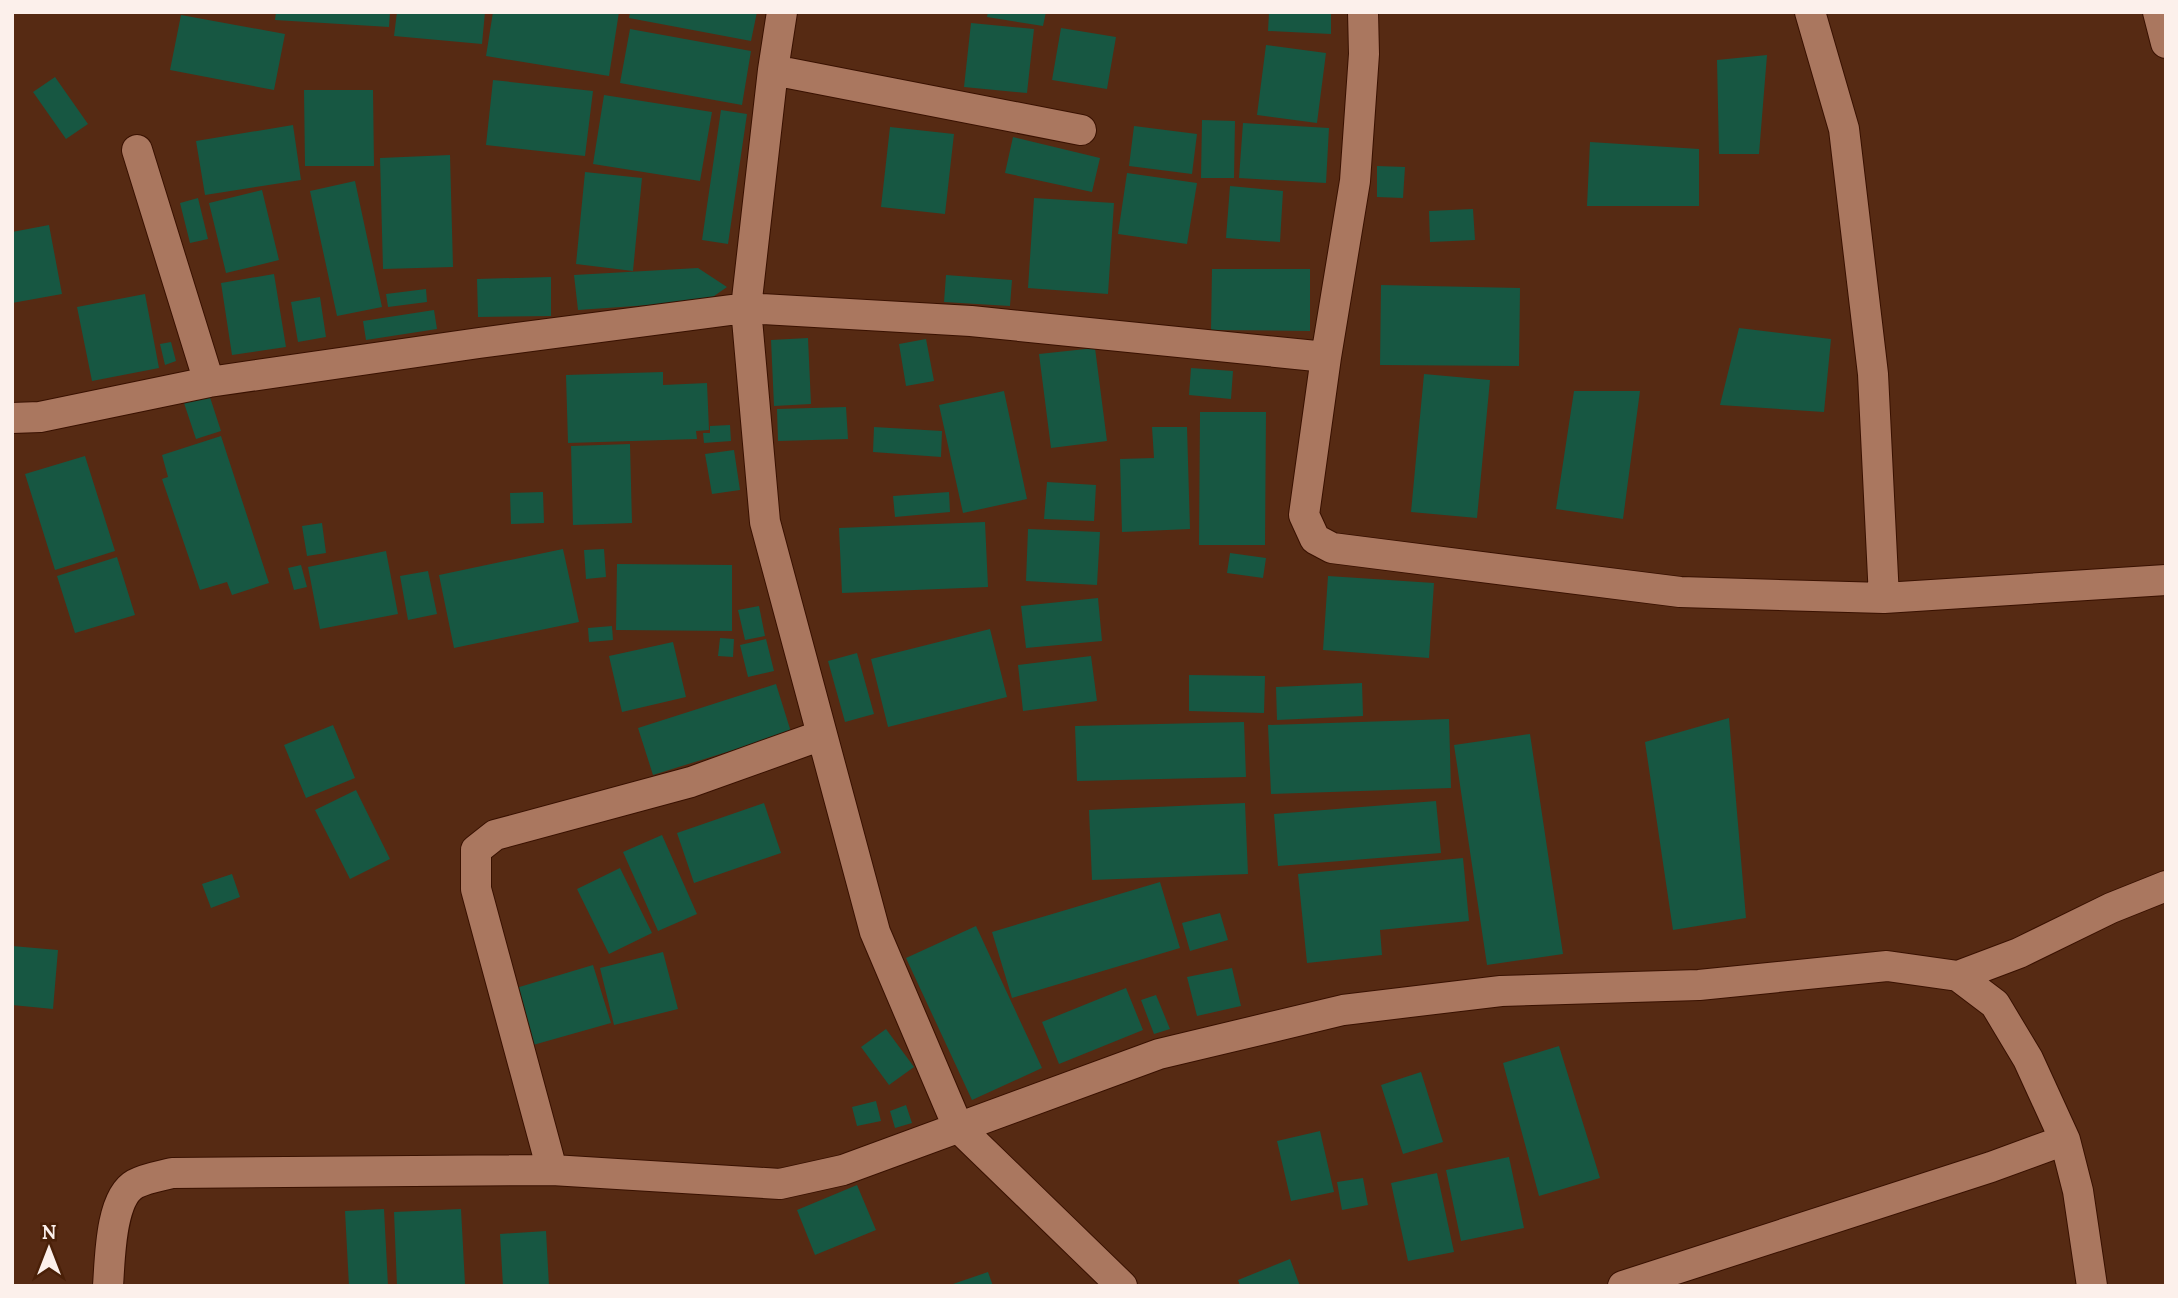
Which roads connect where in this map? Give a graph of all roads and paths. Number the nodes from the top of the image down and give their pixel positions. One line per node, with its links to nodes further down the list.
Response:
1 (782, 12): 6 (street)
2 (1363, 12): 10 (street)
3 (1810, 12): 14 (street)
4 (2158, 12): 5 (street)
5 (2166, 43)
6 (773, 70): 7 (street); 9 (street)
7 (1081, 130)
8 (137, 150): 11 (street)
9 (746, 308): 10 (street); 11 (street); 15 (street)
10 (1326, 357): 14 (street)
11 (209, 382): 12 (street)
12 (12, 418)
13 (2166, 580): 14 (street)
14 (1884, 598)
15 (822, 735): 18 (street); 20 (street)
16 (2166, 886): 17 (street)
17 (1958, 976): 18 (street); 19 (street)
18 (958, 1127): 20 (street); 22 (street)
19 (2065, 1140): 23 (street); 24 (street)
20 (552, 1170): 21 (street)
21 (108, 1286)
22 (1122, 1286)
23 (1623, 1286)
24 (2092, 1286)

